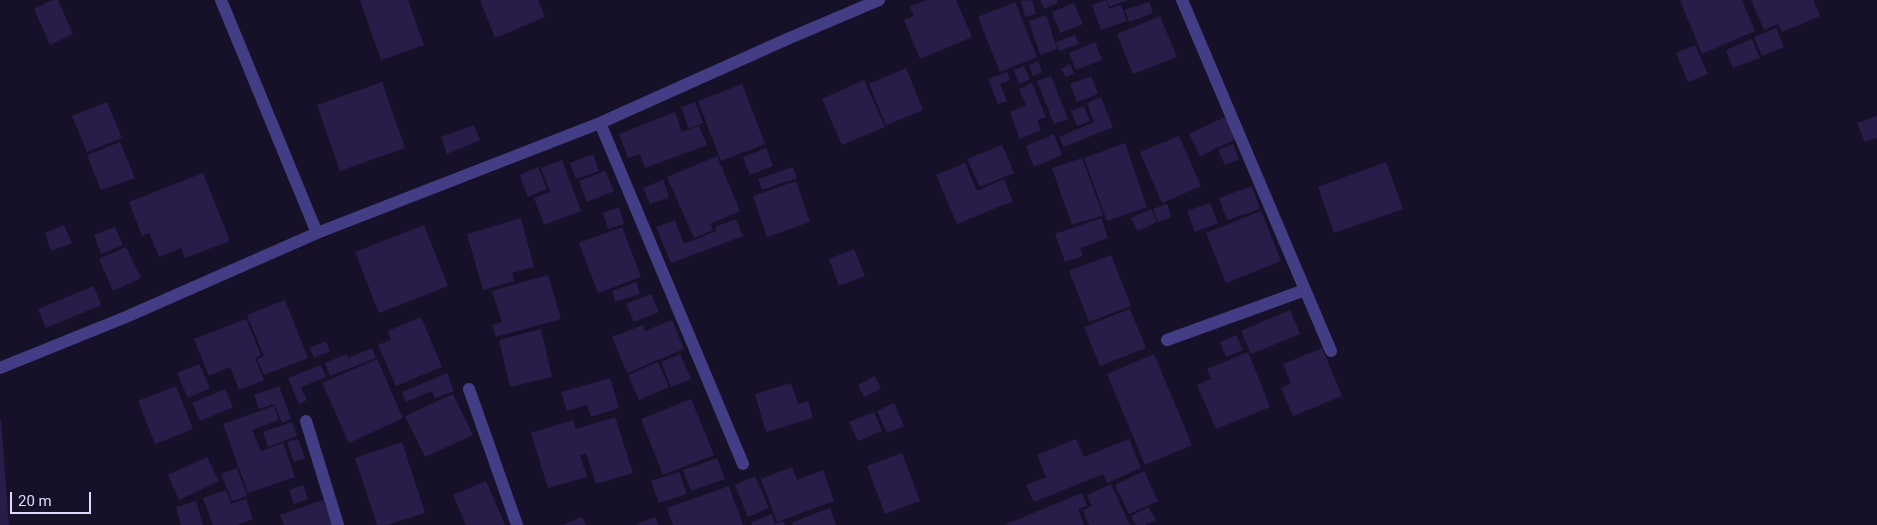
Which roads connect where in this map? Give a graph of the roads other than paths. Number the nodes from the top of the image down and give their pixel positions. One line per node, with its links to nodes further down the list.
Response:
1 (221, 0): 5 (street)
2 (879, 0): 4 (street)
3 (1182, 0): 6 (street)
4 (600, 124): 5 (street); 12 (street)
5 (317, 233): 9 (street)
6 (1305, 290): 7 (street); 8 (street)
7 (1167, 340)
8 (1331, 352)
9 (0, 368)
10 (469, 389): 14 (street)
11 (306, 422): 13 (street)
12 (743, 464)
13 (338, 525)
14 (517, 525)

